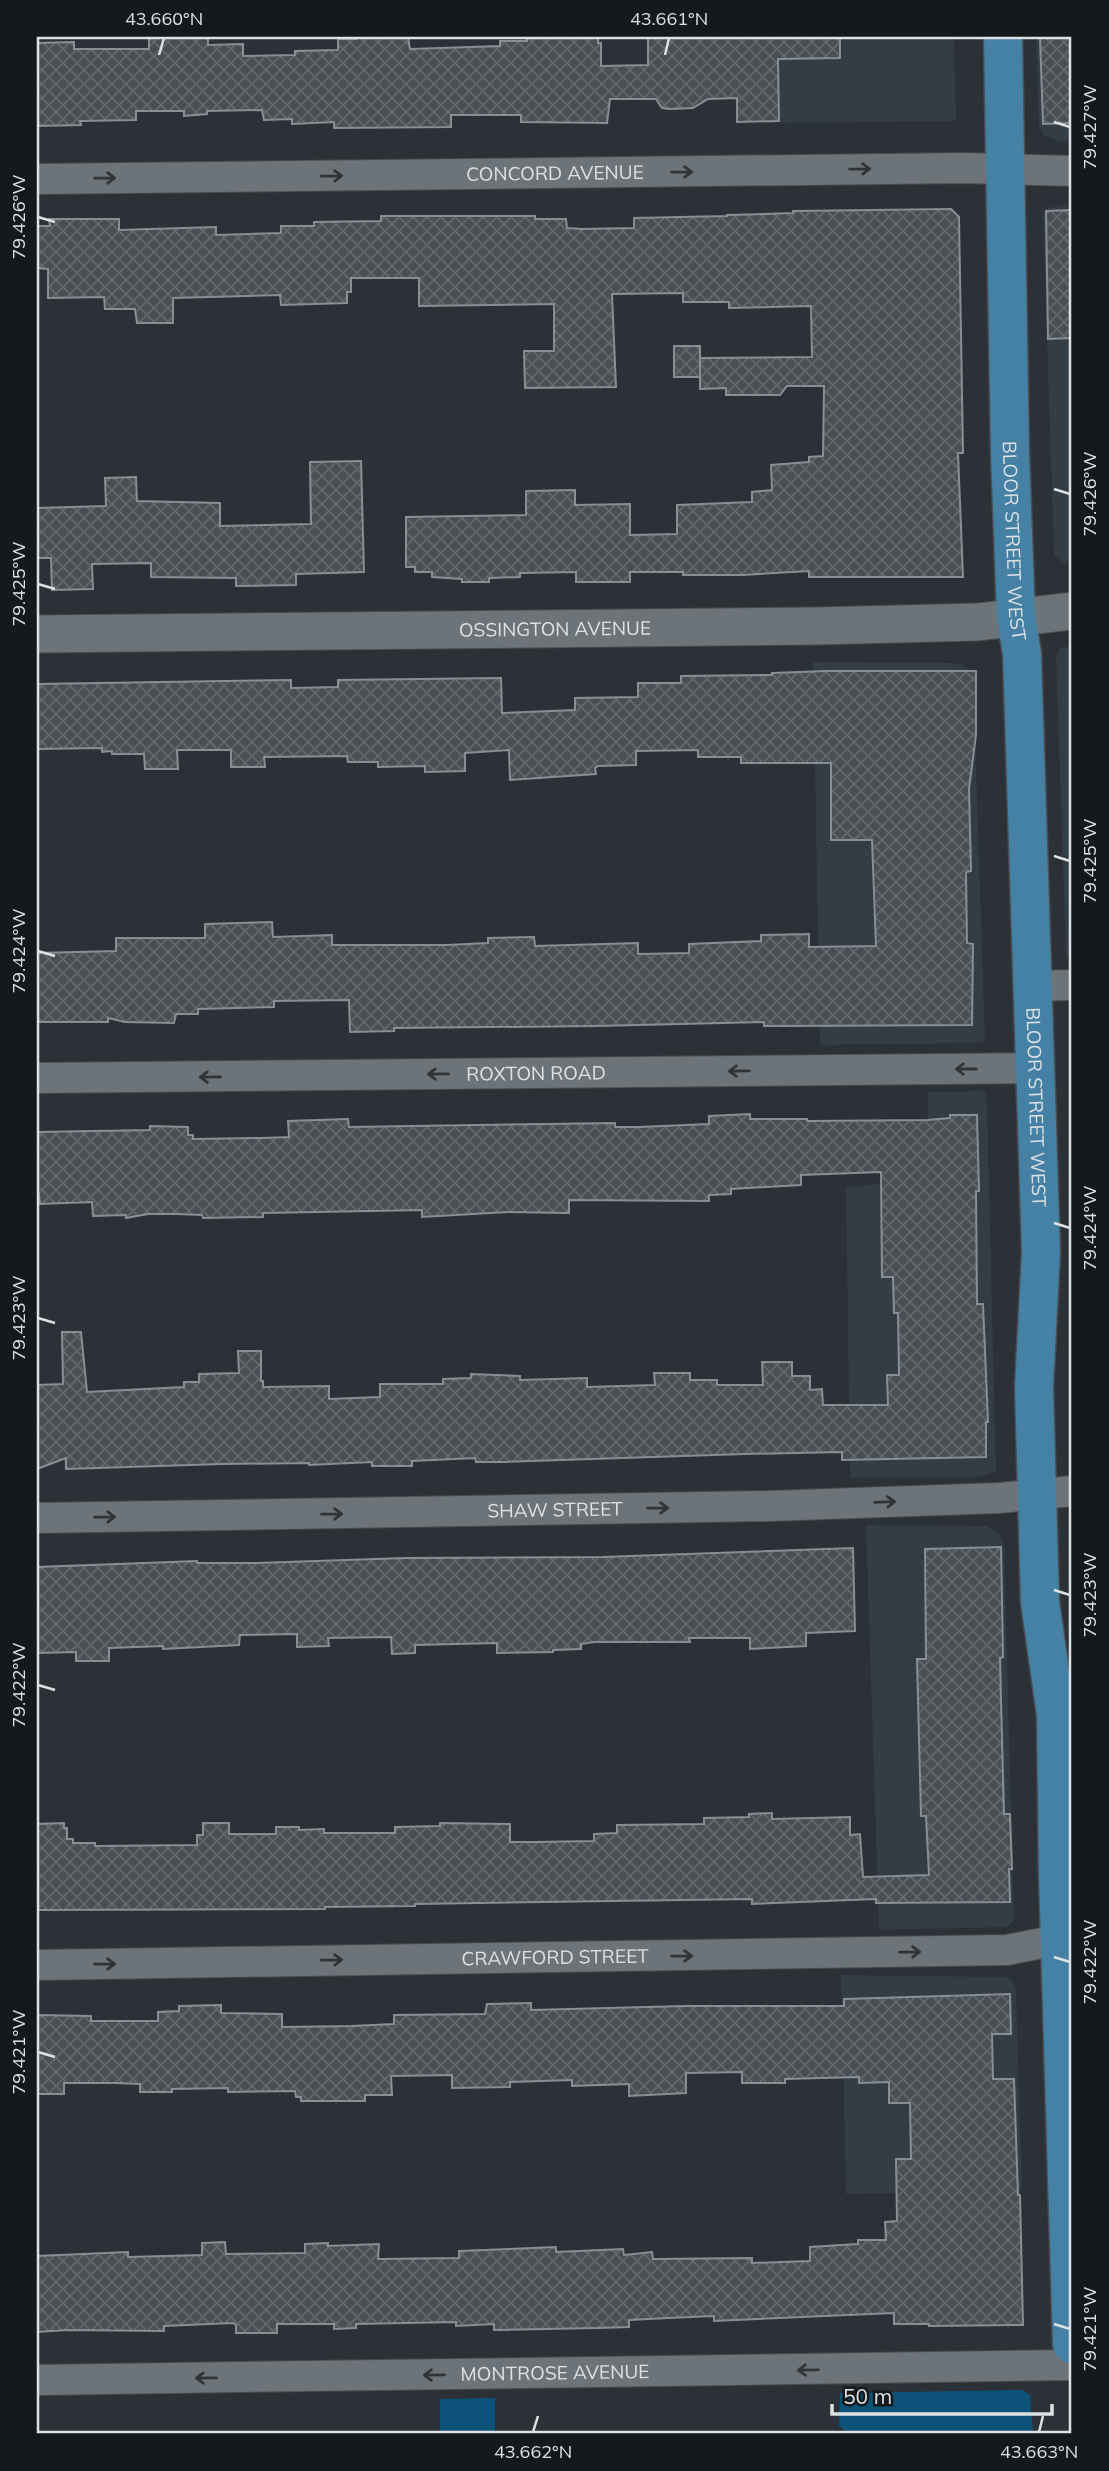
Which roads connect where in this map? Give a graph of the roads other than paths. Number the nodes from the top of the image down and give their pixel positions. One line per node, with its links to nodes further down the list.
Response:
1 (1003, 37): 2 (main road, BLOOR STREET WEST)
2 (1006, 169): 3 (street, CONCORD AVENUE); 4 (street, CONCORD AVENUE, one-way to 2); 6 (main road, BLOOR STREET WEST)
3 (1072, 171)
4 (37, 179)
5 (1072, 611): 6 (street, OSSINGTON AVENUE)
6 (1016, 616): 7 (street, OSSINGTON AVENUE); 9 (main road, BLOOR STREET WEST)
7 (37, 634)
8 (1072, 985): 9 (street)
9 (1032, 986): 10 (main road, BLOOR STREET WEST)
10 (1035, 1068): 11 (street, ROXTON ROAD, one-way to 11); 12 (main road, BLOOR STREET WEST)
11 (37, 1078)
12 (1055, 1493): 13 (street, SHAW STREET, one-way to 12); 14 (main road, BLOOR STREET WEST)
13 (37, 1518)
14 (1066, 1938): 15 (street, CRAWFORD STREET, one-way to 14); 16 (main road, BLOOR STREET WEST)
15 (37, 1965)
16 (1072, 2344)
17 (1072, 2365): 18 (street, MONTROSE AVENUE, one-way to 18)
18 (37, 2380)

